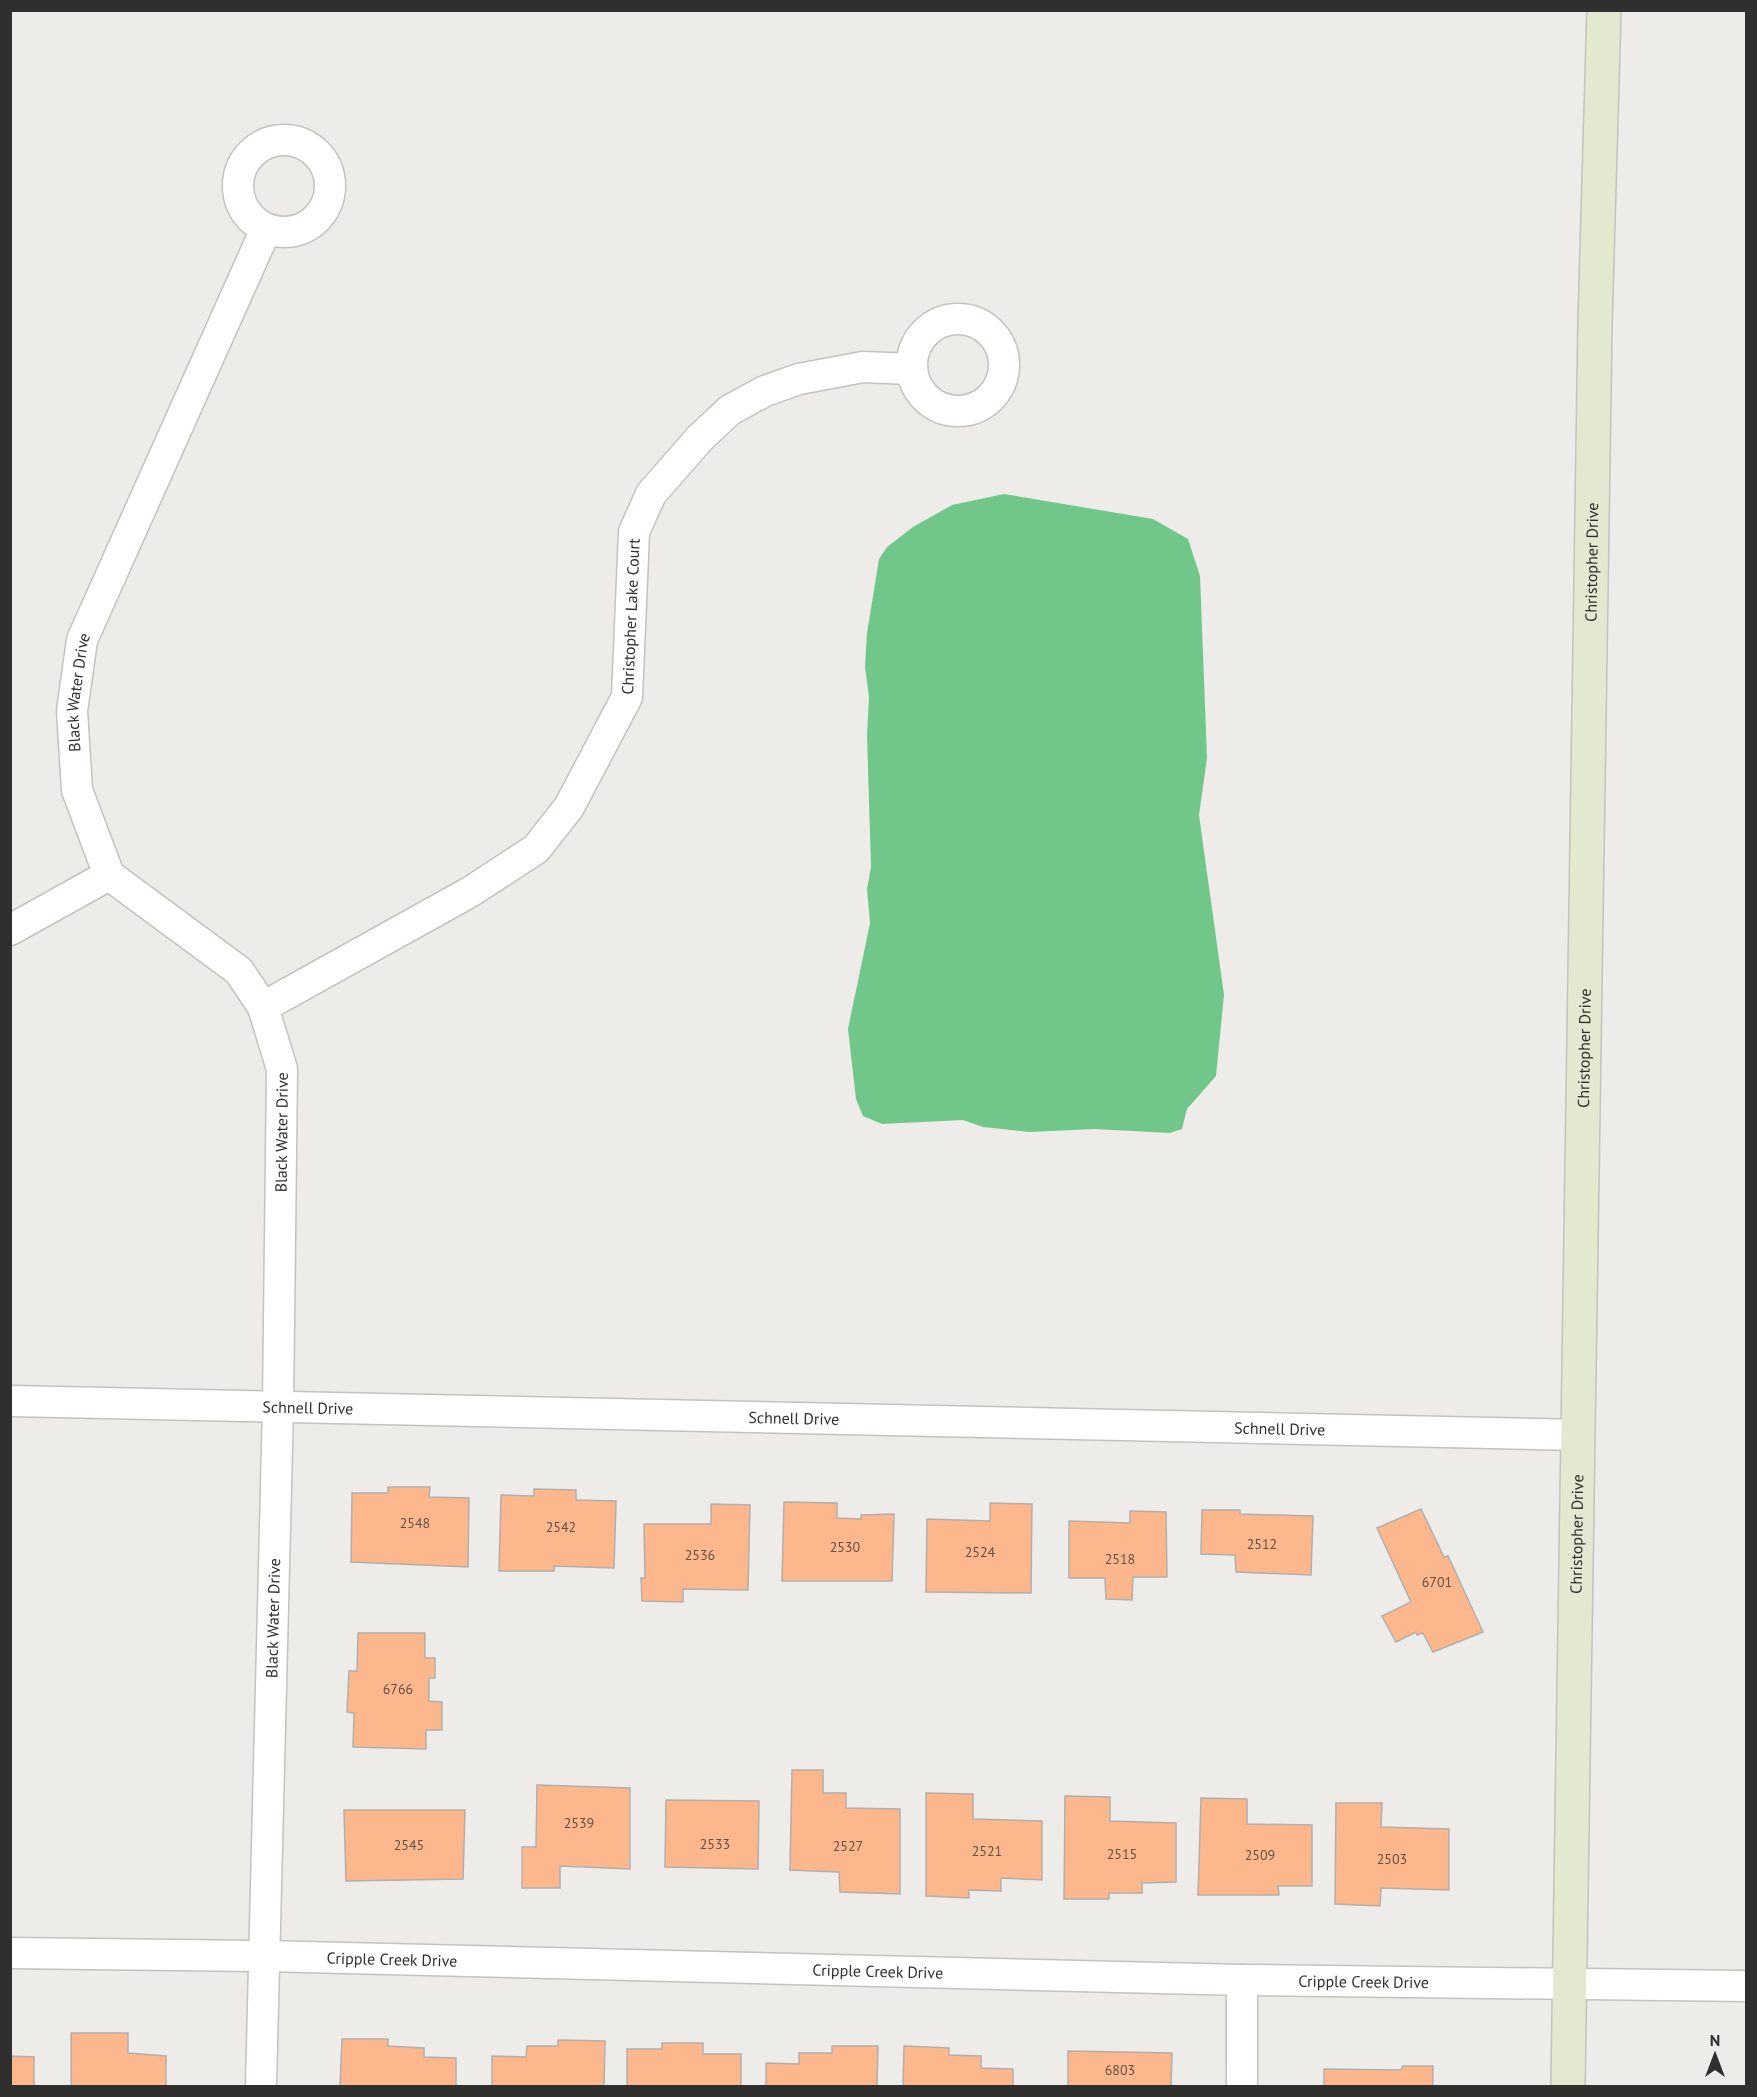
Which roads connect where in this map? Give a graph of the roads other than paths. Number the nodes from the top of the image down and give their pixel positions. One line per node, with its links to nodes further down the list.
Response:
1 (1604, 10): 9 (street, Christopher Drive)
2 (266, 229): 4 (street, Black Water Drive)
3 (912, 369): 6 (street, Christopher Lake Court)
4 (109, 875): 5 (street); 6 (street, Black Water Drive)
5 (10, 930)
6 (263, 1007): 8 (street, Black Water Drive)
7 (10, 1401): 8 (street, Schnell Drive)
8 (278, 1407): 9 (street, Schnell Drive); 11 (street, Black Water Drive)
9 (1579, 1435): 13 (street, Christopher Drive)
10 (10, 1953): 11 (street, Cripple Creek Drive)
11 (264, 1956): 12 (street, Cripple Creek Drive); 15 (street, Black Water Drive)
12 (1242, 1980): 13 (street, Cripple Creek Drive); 16 (street)
13 (1569, 1983): 14 (street, Cripple Creek Drive); 17 (street, Christopher Drive)
14 (1746, 1986)
15 (261, 2086)
16 (1242, 2086)
17 (1568, 2086)

